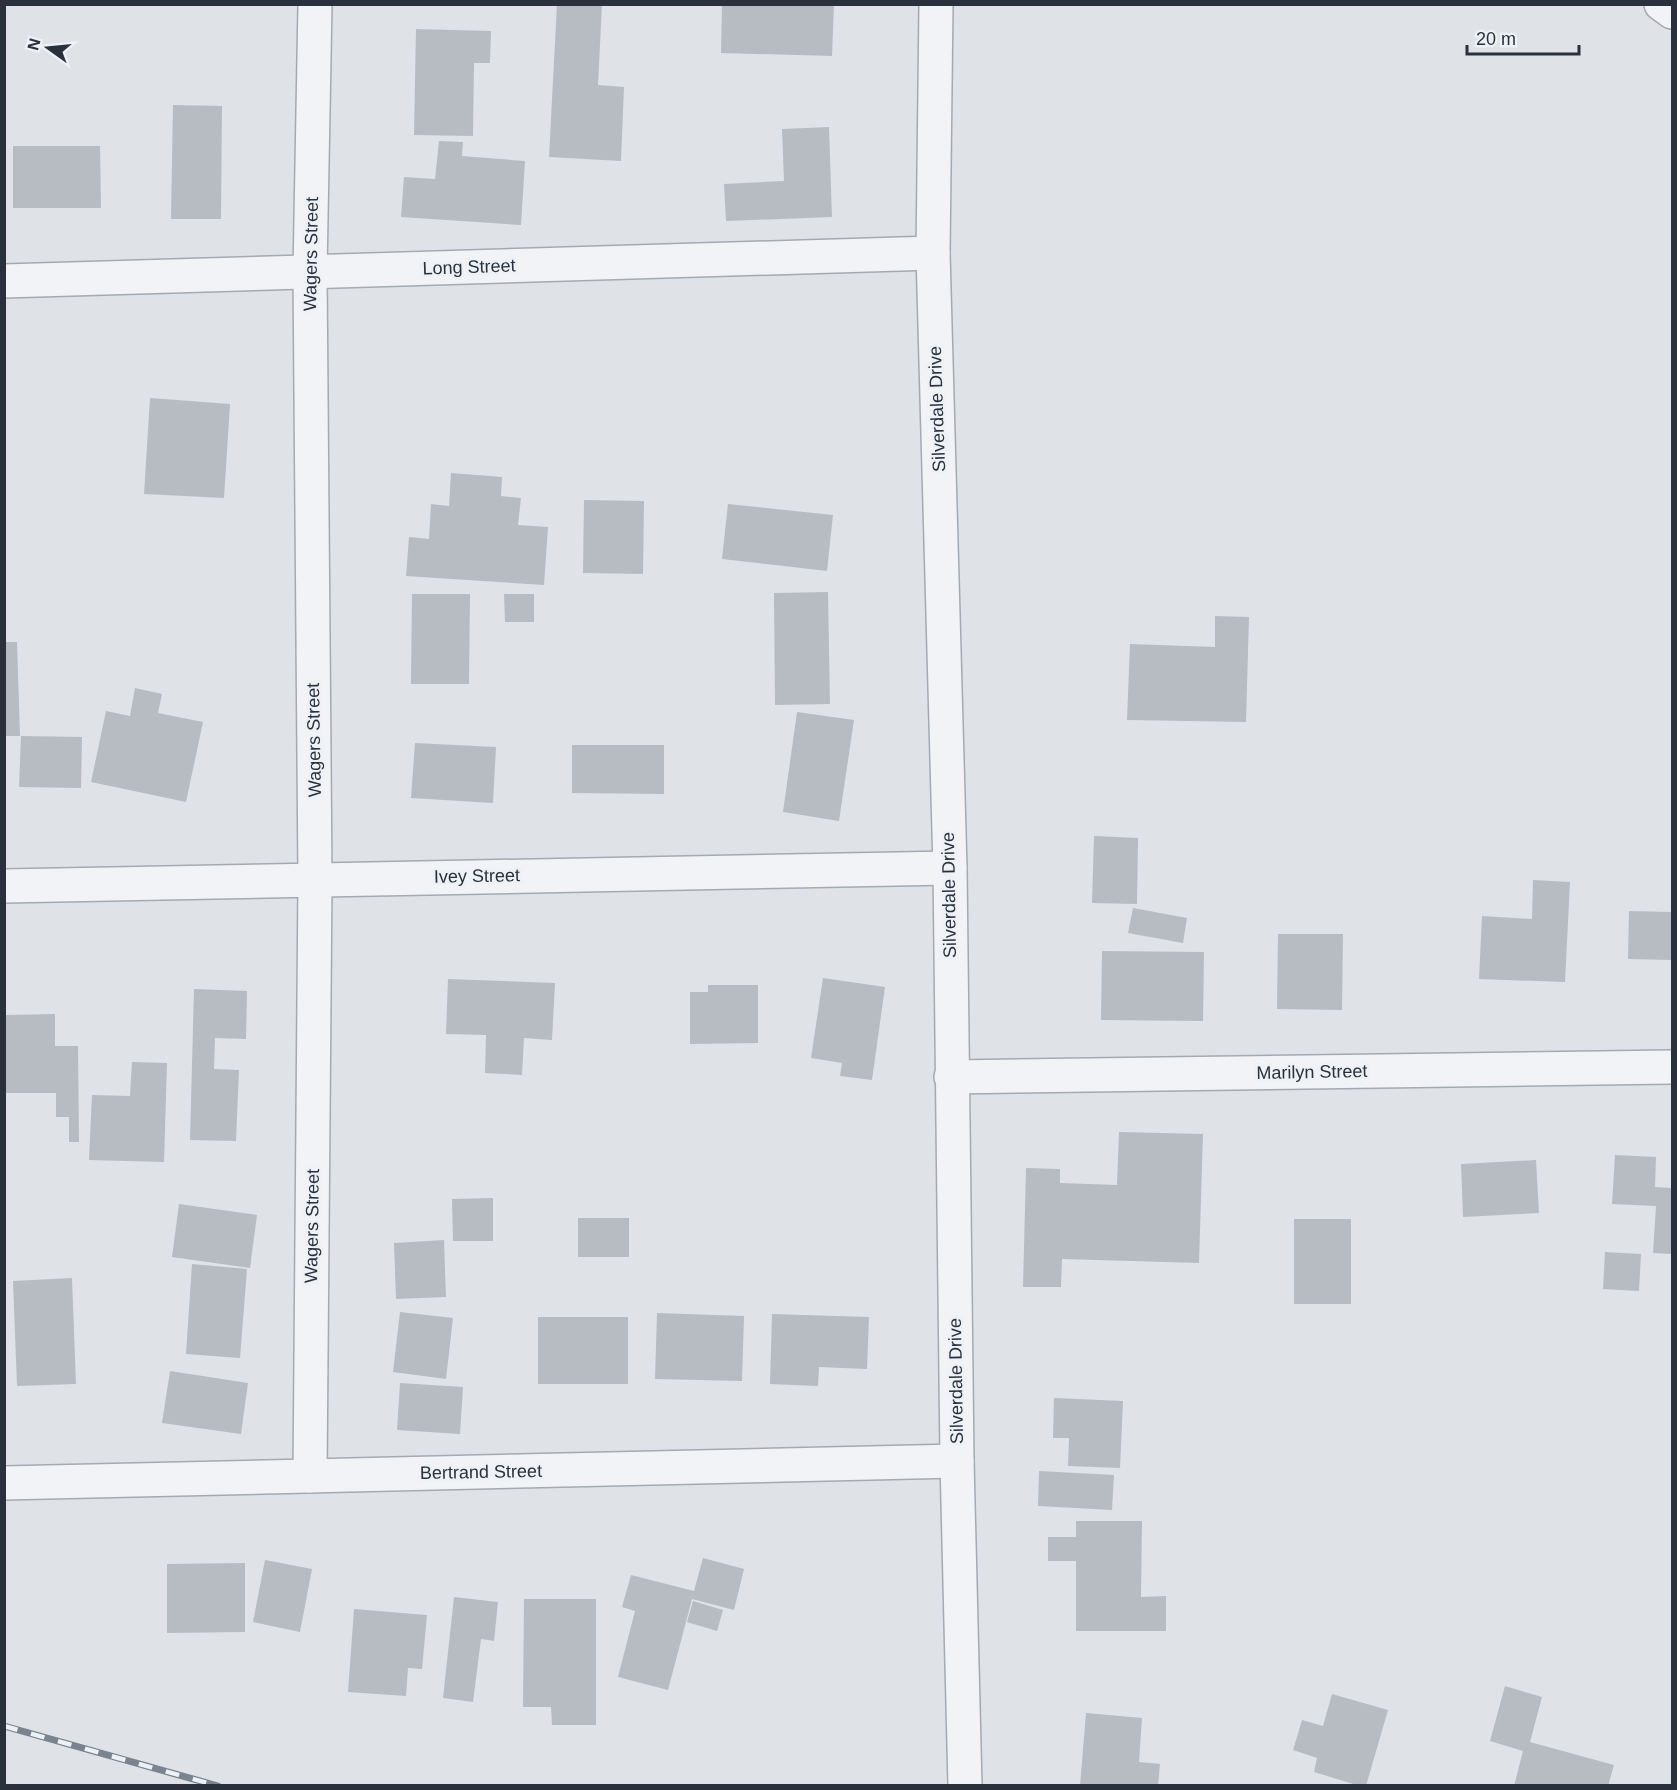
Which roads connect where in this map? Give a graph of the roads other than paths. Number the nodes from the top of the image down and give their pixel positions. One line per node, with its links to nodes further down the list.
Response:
1 (315, 4): 6 (street, Wagers Street)
2 (936, 4): 5 (street, Silverdale Drive)
3 (1661, 4): 4 (street)
4 (1672, 12)
5 (933, 253): 6 (street, Long Street); 8 (street, Silverdale Drive)
6 (310, 272): 7 (street, Long Street); 9 (street, Wagers Street)
7 (4, 281)
8 (950, 868): 9 (street, Ivey Street); 12 (street, Silverdale Drive)
9 (315, 879): 10 (street, Ivey Street); 14 (street, Wagers Street)
10 (4, 886)
11 (1672, 1067): 12 (street, Marilyn Street)
12 (951, 1077): 13 (street, Silverdale Drive)
13 (957, 1461): 14 (street, Bertrand Street); 16 (street, Silverdale Drive)
14 (309, 1476): 15 (street, Bertrand Street)
15 (4, 1483)
16 (965, 1785)

